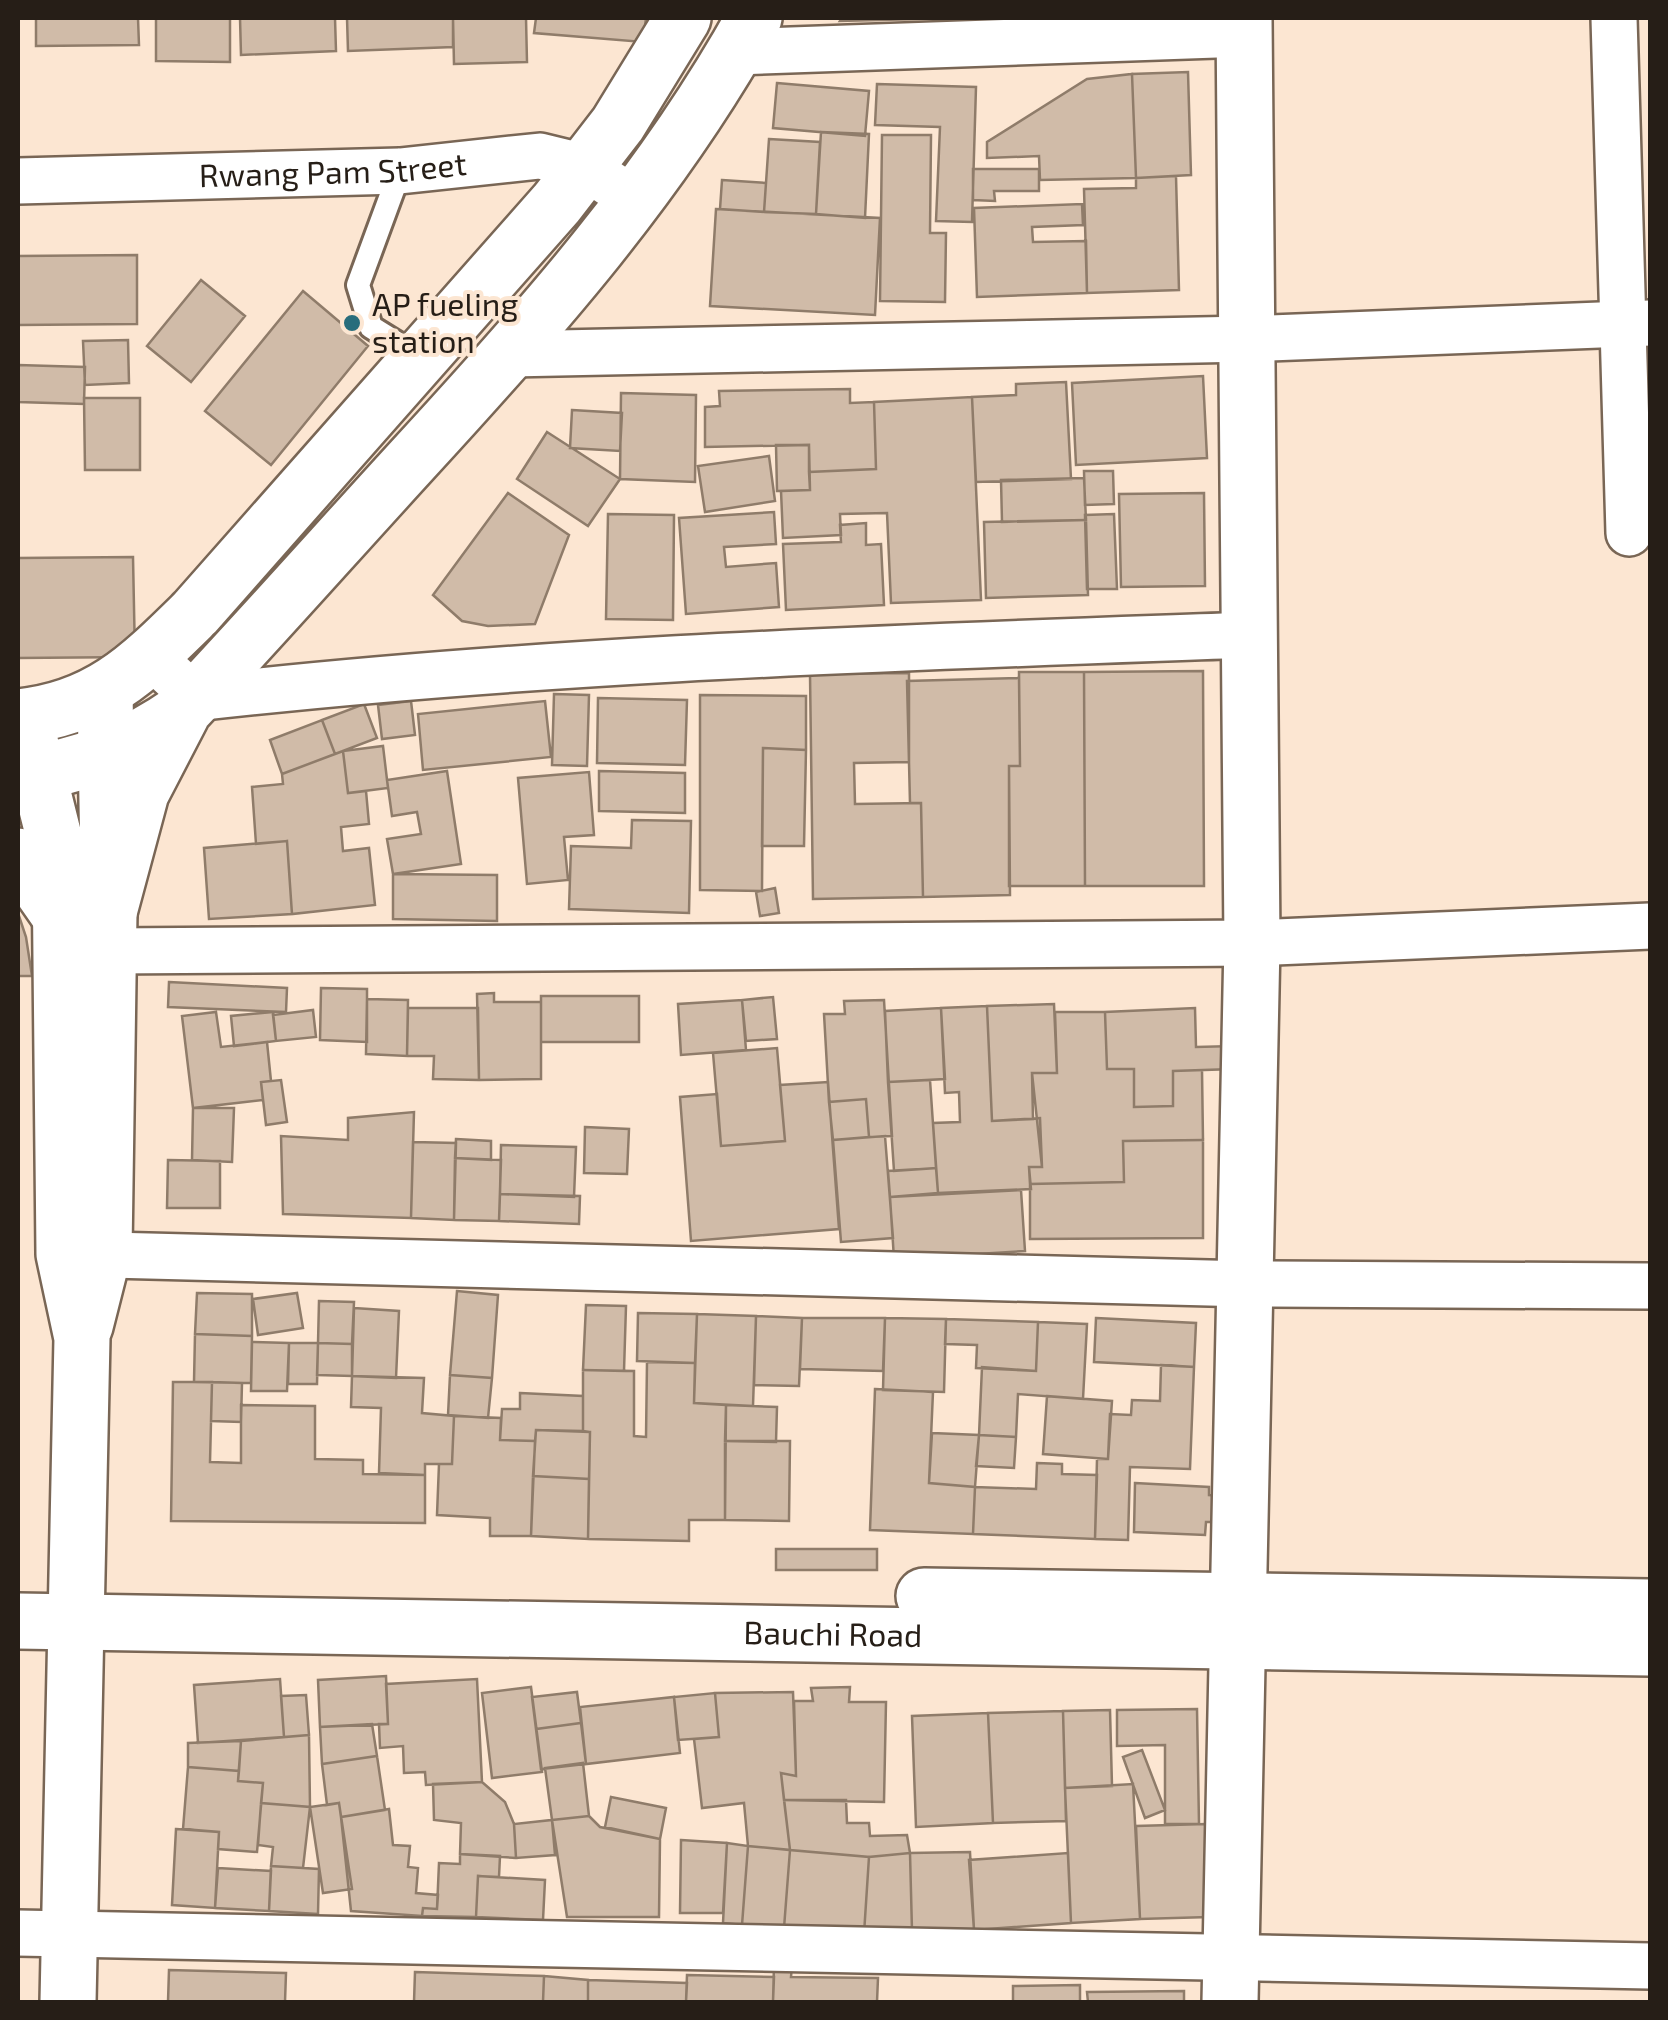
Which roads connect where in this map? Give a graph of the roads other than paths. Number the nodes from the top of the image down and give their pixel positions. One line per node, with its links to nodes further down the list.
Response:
1 (683, 18): 5 (main road)
2 (1614, 18): 9 (street)
3 (1244, 26): 4 (street); 10 (main road)
4 (744, 35): 8 (main road)
5 (585, 167): 6 (street, Rwang Pam Street); 8 (street, Rwang Pam Street); 12 (main road)
6 (400, 171): 7 (street, Rwang Pam Street); 12 (lane)
7 (18, 181)
8 (636, 201): 11 (main road)
9 (1637, 324): 10 (street); 13 (street)
10 (1248, 339): 11 (street); 14 (main road)
11 (510, 354): 17 (main road)
12 (420, 358): 15 (main road)
13 (1629, 533)
14 (1250, 635): 17 (street); 24 (main road)
15 (151, 656): 16 (main road); 17 (street)
16 (104, 693): 18 (main road); 19 (main road)
17 (190, 704): 19 (main road); 23 (main road)
18 (20, 717): 20 (main road)
19 (106, 756): 20 (main road); 23 (main road)
20 (29, 774): 23 (main road)
21 (18, 856): 23 (main road)
22 (1650, 926): 24 (street)
23 (93, 927): 24 (street); 25 (main road)
24 (1252, 943): 26 (main road)
25 (84, 1253): 26 (street); 29 (main road)
26 (1248, 1284): 27 (street); 31 (main road)
27 (1650, 1286)
28 (18, 1584): 29 (main road, Bauchi Road)
29 (75, 1603): 31 (main road, Bauchi Road); 32 (main road, Bauchi Road); 34 (main road)
30 (1650, 1607): 31 (main road, Bauchi Road)
31 (1237, 1620): 33 (main road, Bauchi Road); 36 (main road)
32 (18, 1621)
33 (1650, 1648)
34 (43, 1934): 36 (street); 37 (main road)
35 (1650, 1966): 36 (street)
36 (1230, 1980)
37 (68, 2002)

